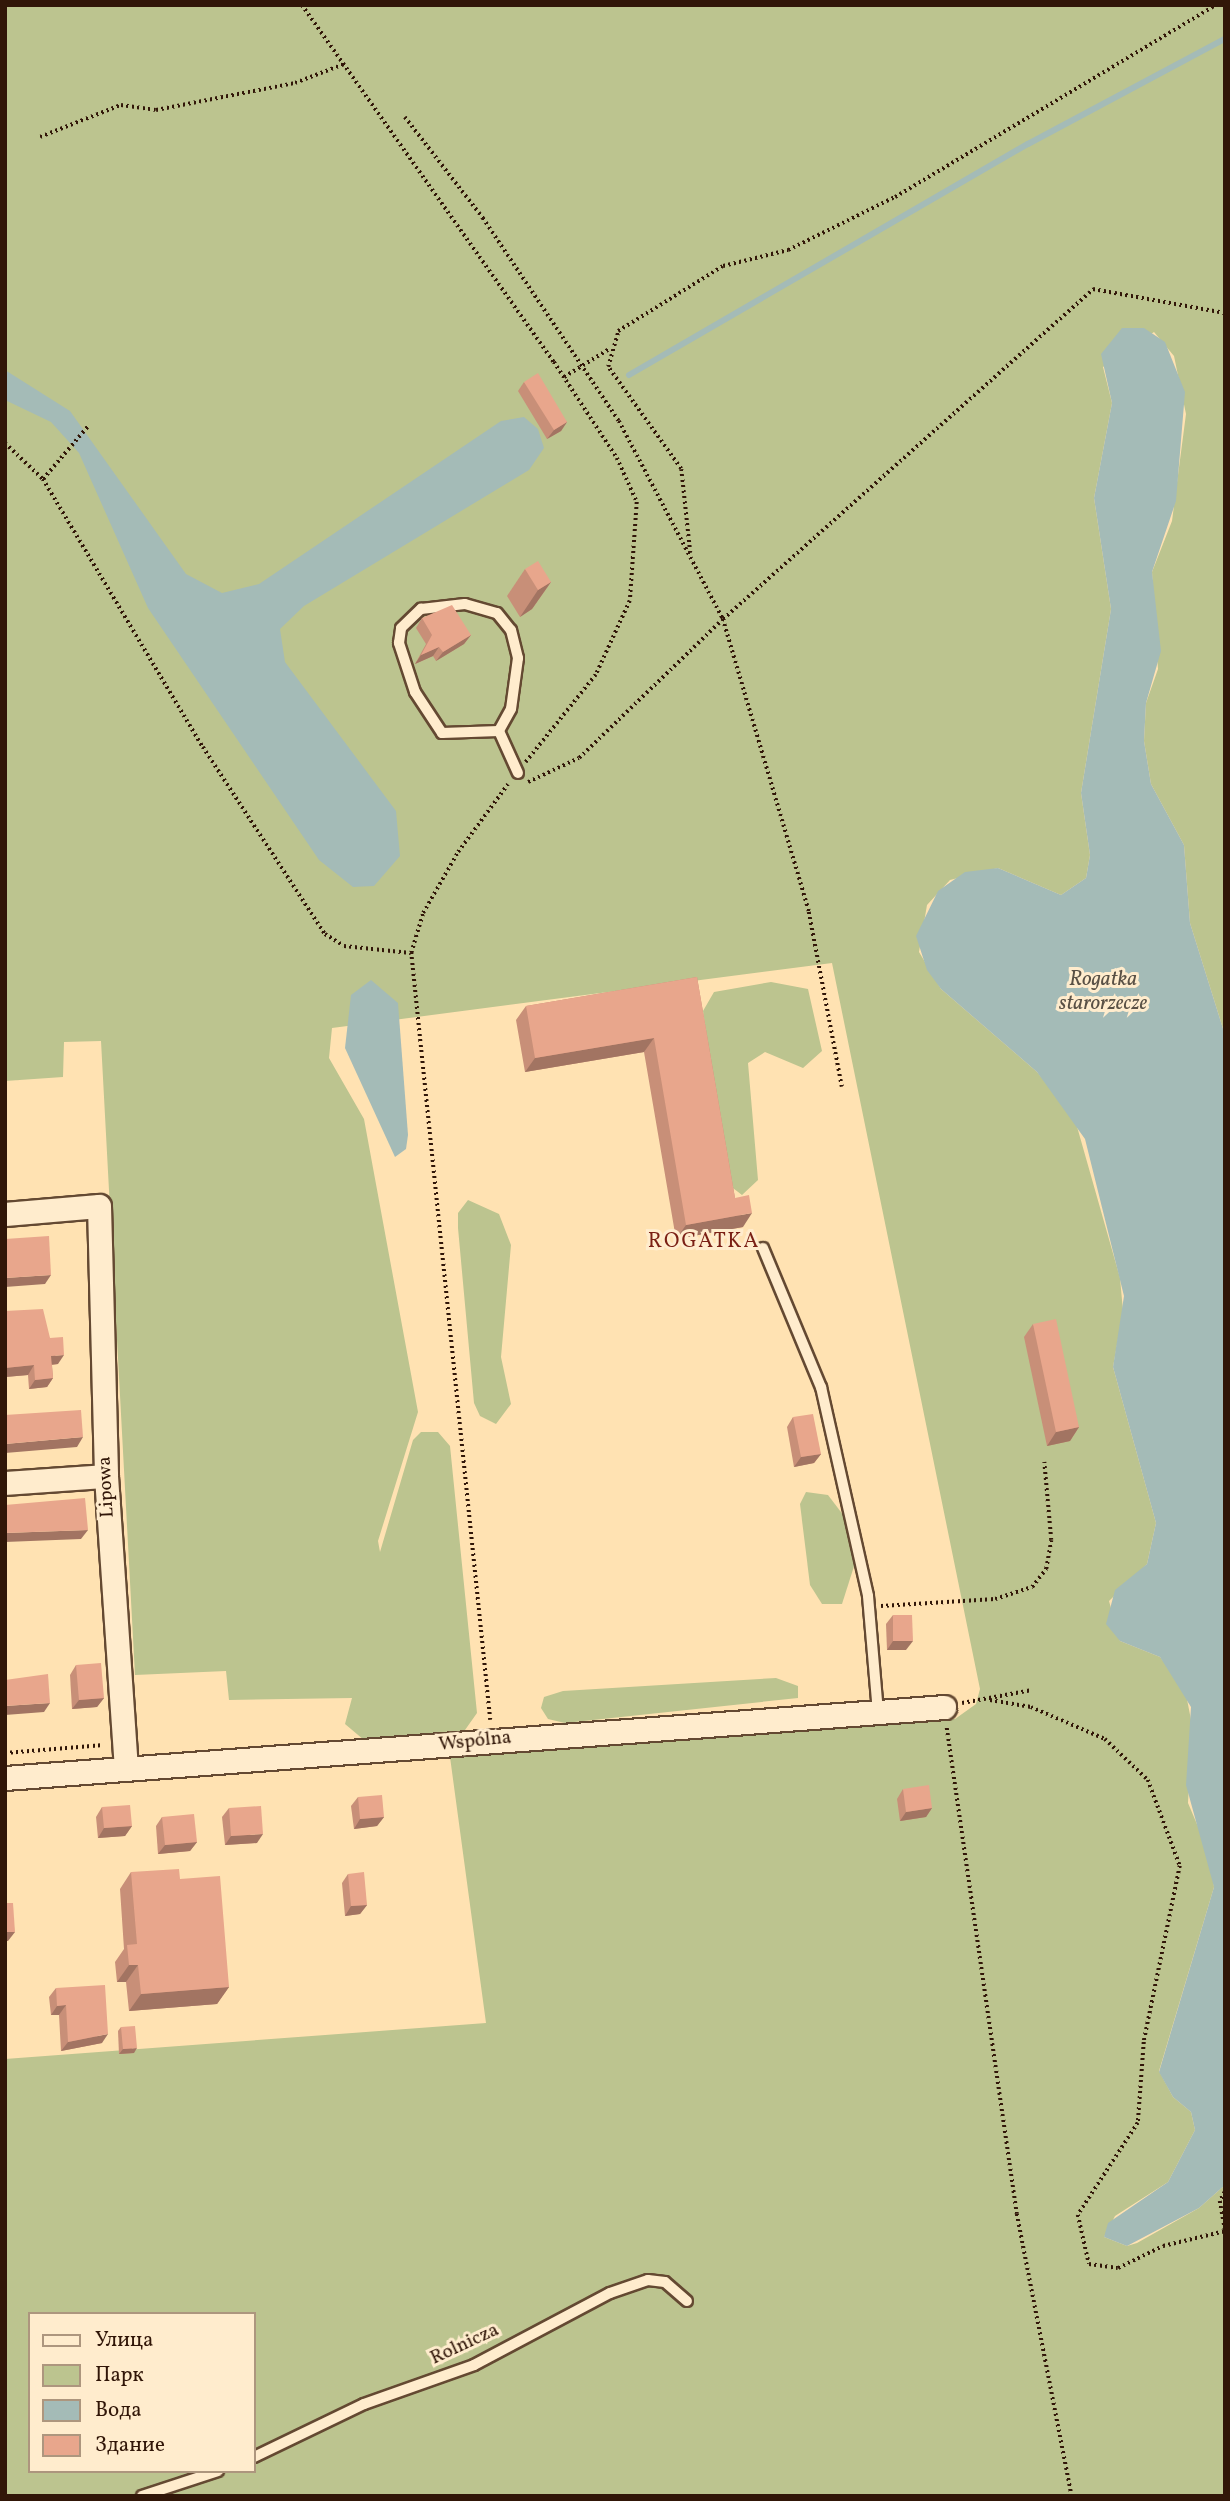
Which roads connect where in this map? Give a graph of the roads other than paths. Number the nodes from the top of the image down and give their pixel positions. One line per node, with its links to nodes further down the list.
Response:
1 (499, 731): 1 (lane); 2 (lane)
2 (517, 773)
3 (5, 1214): 5 (street, Lipowa)
4 (763, 1248): 8 (lane)
5 (106, 1476): 6 (street); 9 (street, Lipowa)
6 (5, 1483)
7 (944, 1707): 8 (street, Wspólna)
8 (878, 1712): 9 (street, Wspólna)
9 (125, 1768): 10 (street, Wspólna)
10 (5, 1778)
11 (687, 2301): 12 (lane, Rolnicza)
12 (256, 2456)
13 (212, 2473): 14 (lane)
14 (142, 2496)

